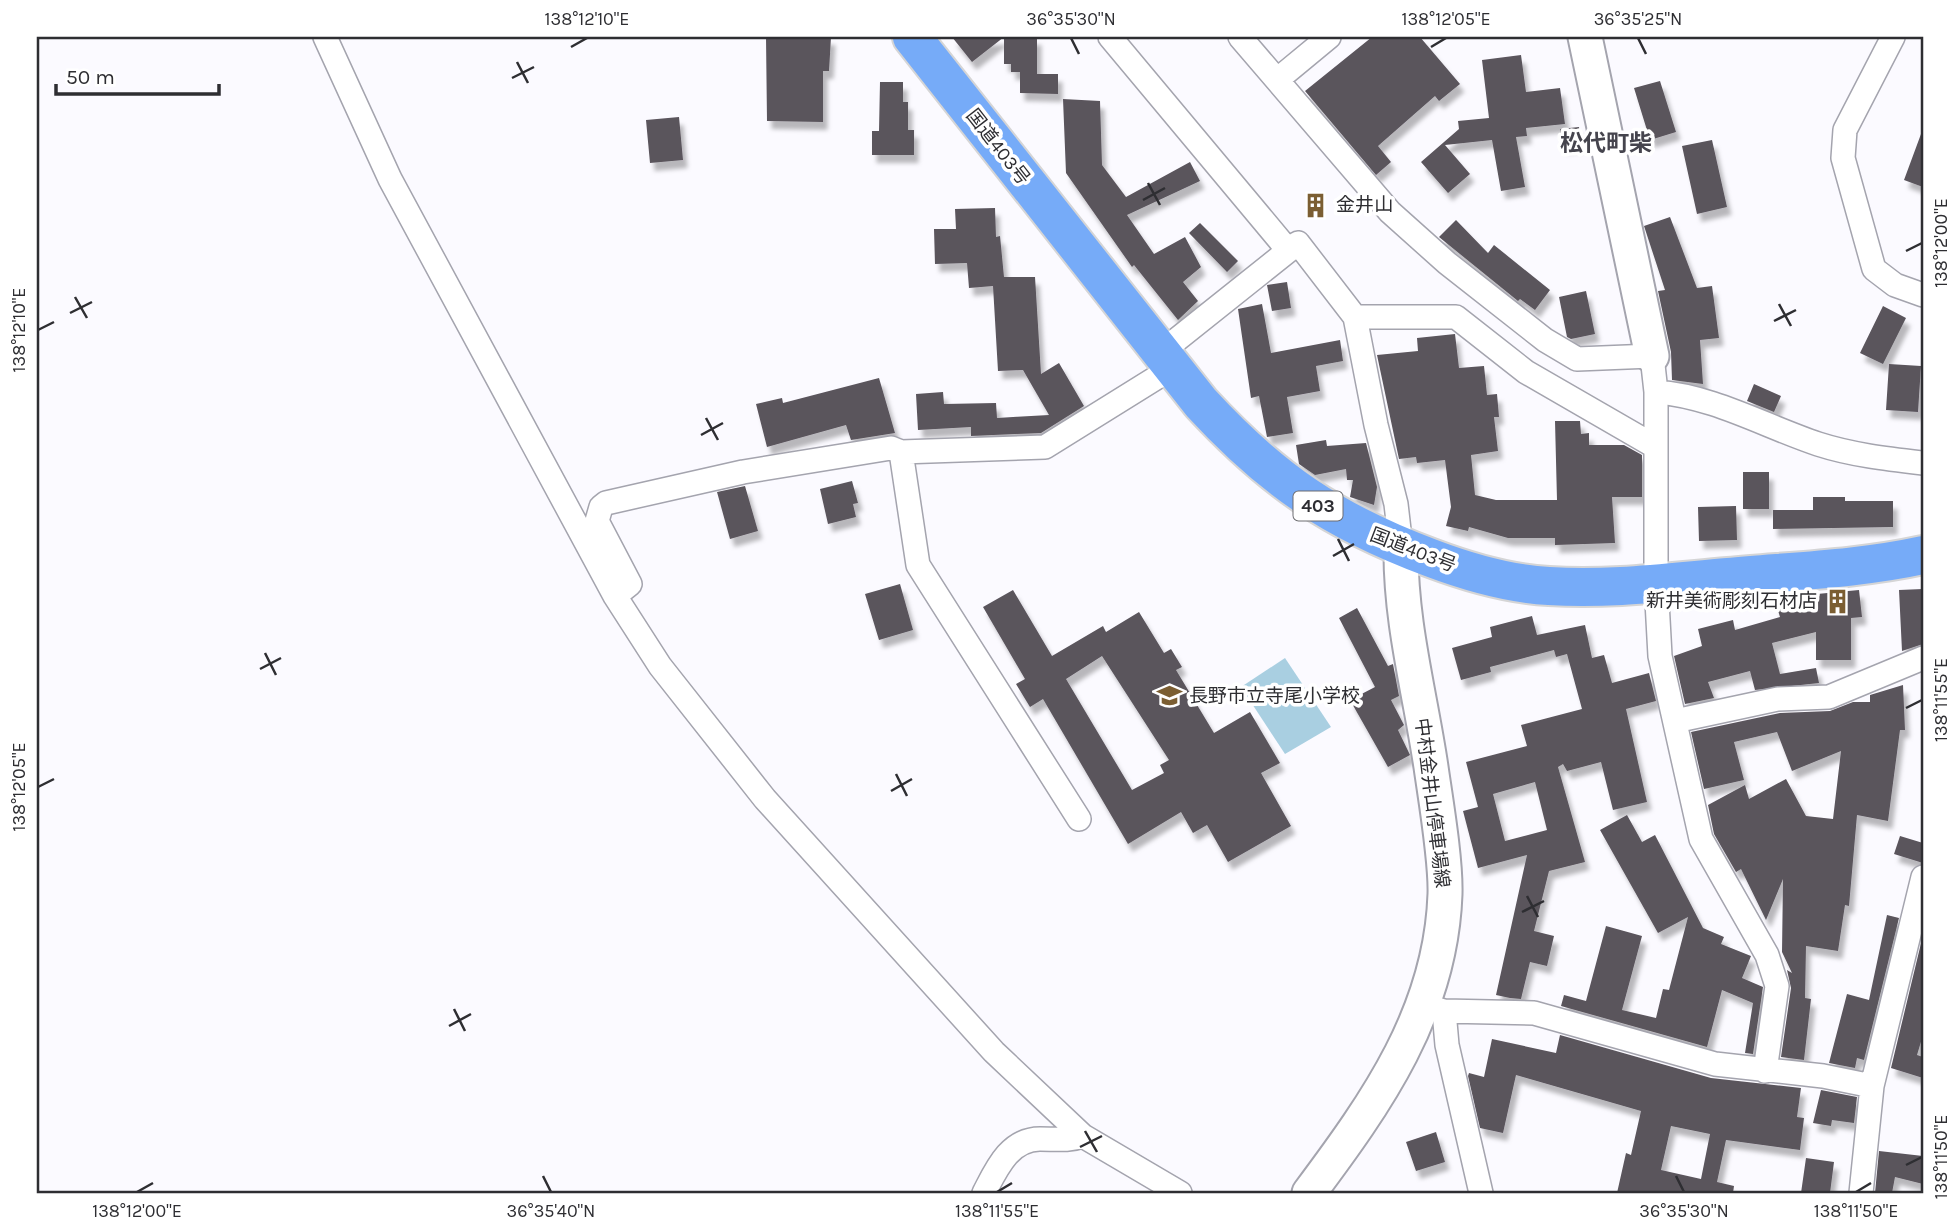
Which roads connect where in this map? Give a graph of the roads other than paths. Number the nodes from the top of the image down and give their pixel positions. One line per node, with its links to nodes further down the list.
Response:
1 (325, 37): 21 (street)
2 (912, 37): 13 (highway, 国道403号 / 403)
3 (1110, 37): 9 (street)
4 (1240, 37): 8 (street)
5 (1329, 37): 8 (street)
6 (1585, 37): 12 (main road)
7 (1893, 37): 10 (street)
8 (1277, 80): 12 (street)
9 (1288, 250): 11 (street); 13 (street)
10 (1923, 295)
11 (1355, 317): 15 (street); 18 (street)
12 (1652, 356): 14 (street)
13 (1166, 360): 16 (street); 18 (highway, 国道403号 / 403)
14 (1656, 391): 15 (street); 17 (street)
15 (1656, 447): 20 (street)
16 (901, 452): 21 (street); 24 (street)
17 (1923, 463)
18 (1401, 547): 20 (highway, 国道403号 / 403); 26 (main road, 中村金井山停車場線)
19 (1923, 555): 20 (highway, 国道403号 / 403)
20 (1656, 583): 23 (street)
21 (615, 596): 29 (street)
22 (1923, 658): 23 (street)
23 (1675, 721): 27 (street)
24 (1079, 819)
25 (1923, 877): 28 (street)
26 (1433, 1008): 27 (street); 32 (main road, 中村金井山停車場線); 33 (street)
27 (1765, 1071): 28 (street)
28 (1872, 1086): 34 (street)
29 (1083, 1136): 30 (street); 31 (street)
30 (984, 1193)
31 (1180, 1193)
32 (1309, 1193)
33 (1481, 1193)
34 (1861, 1193)

